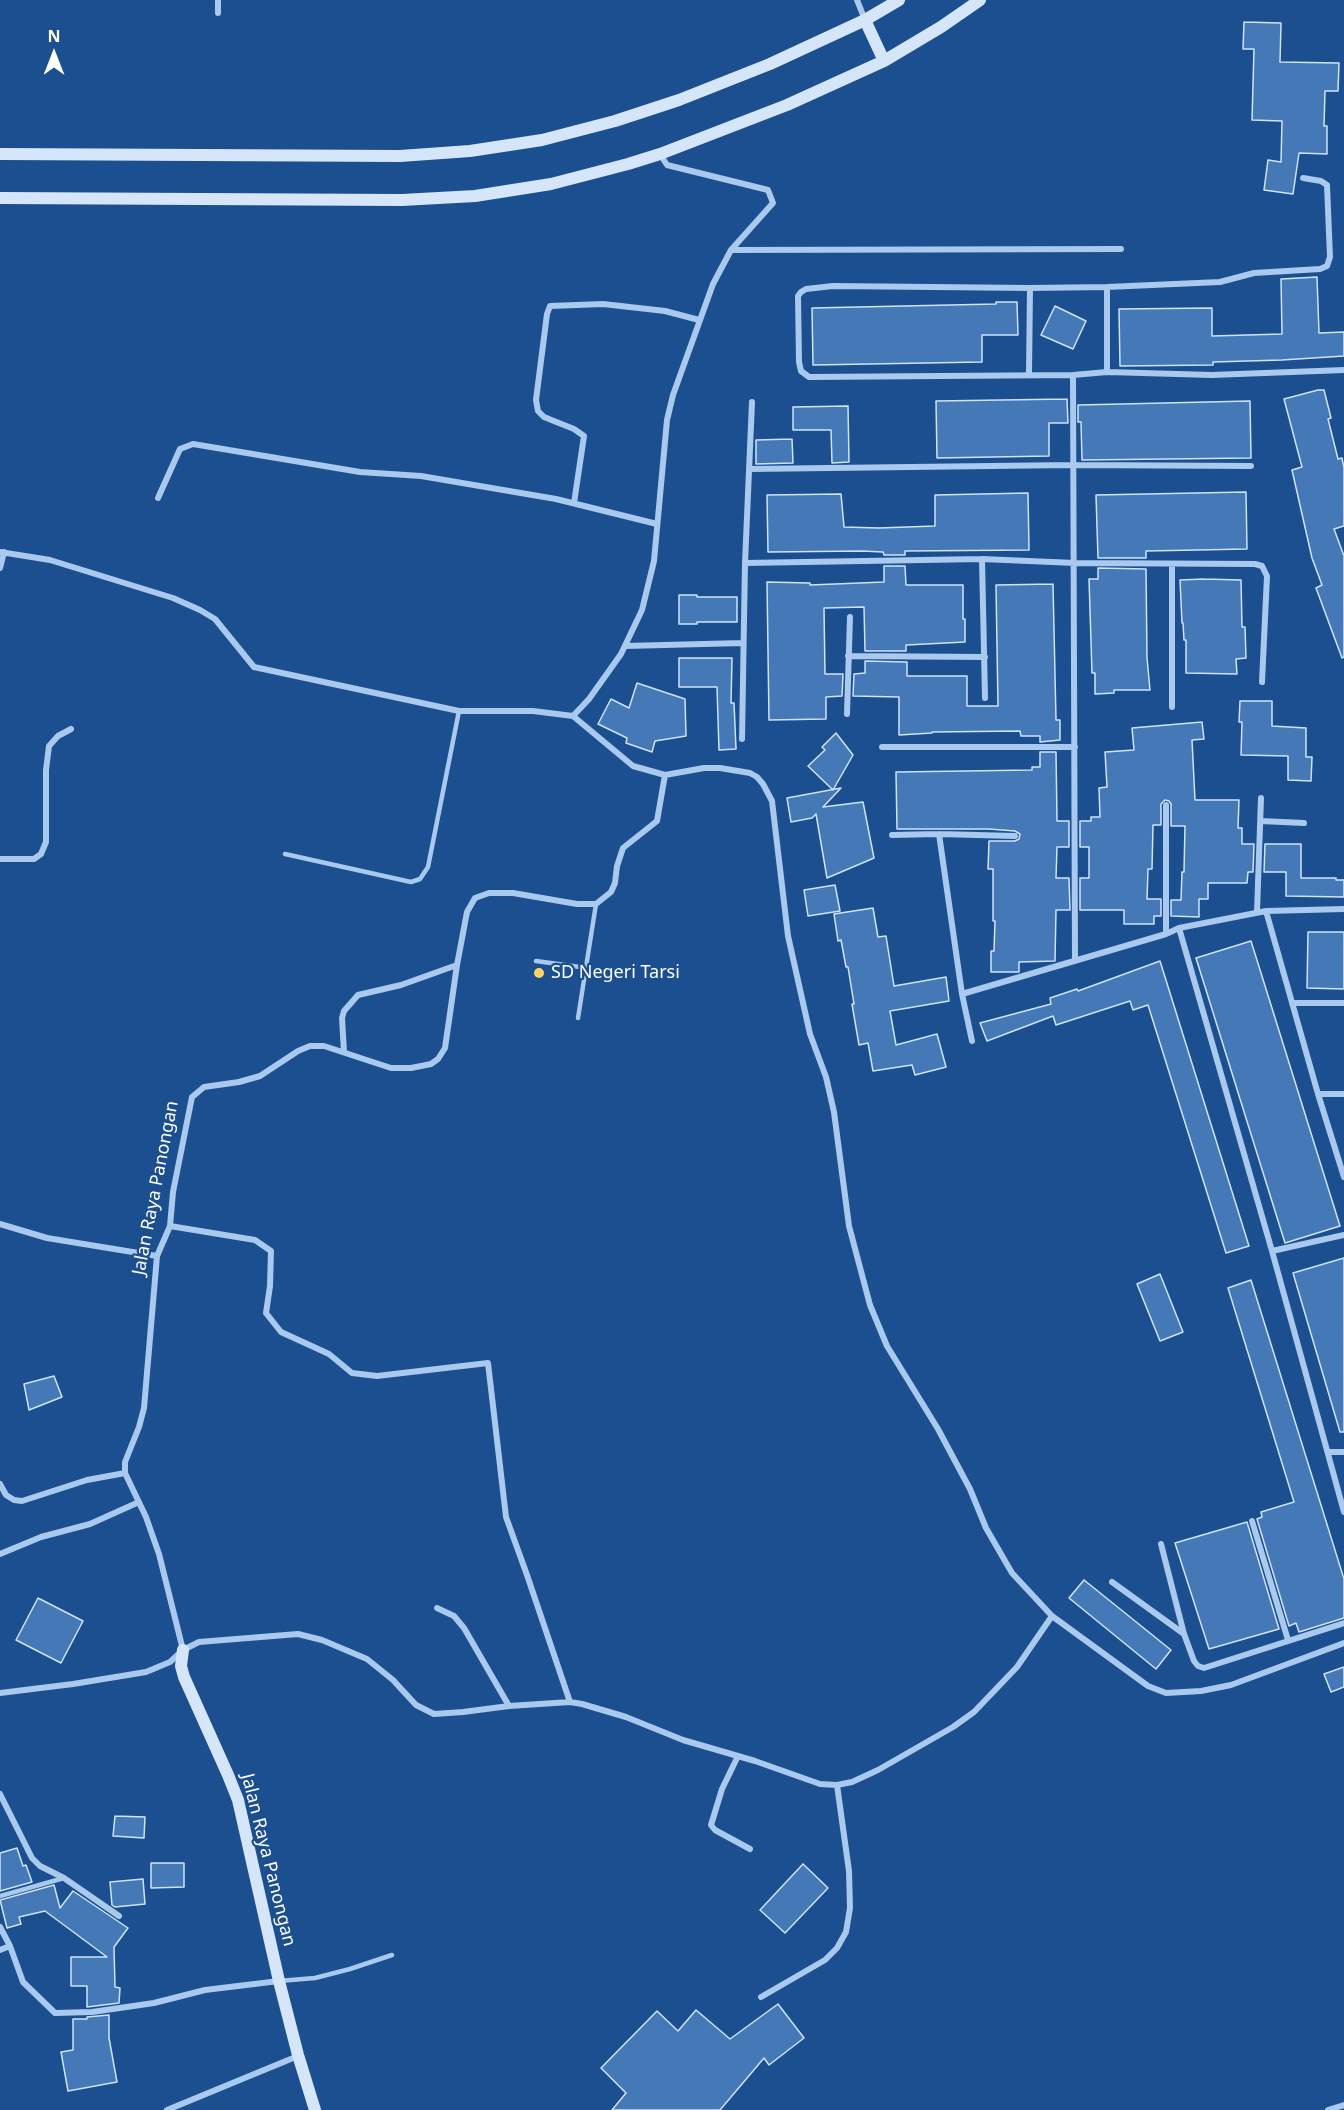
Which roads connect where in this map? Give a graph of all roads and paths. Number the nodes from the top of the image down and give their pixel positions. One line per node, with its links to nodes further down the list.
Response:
1 (218, 0): 5 (street)
2 (857, 0): 6 (street)
3 (899, 0): 6 (street)
4 (980, 0): 7 (street)
5 (218, 13)
6 (865, 20): 7 (street); 8 (street)
7 (884, 61): 9 (street)
8 (0, 154)
9 (660, 154): 11 (street); 13 (street)
10 (1303, 178): 14 (street)
11 (0, 198)
12 (1121, 249): 13 (street)
13 (731, 250): 16 (street)
14 (1107, 287): 15 (street); 18 (street)
15 (1030, 288): 19 (street); 19 (street)
16 (699, 320): 26 (street); 27 (street)
17 (1344, 371): 18 (street)
18 (1107, 372): 20 (street)
19 (1029, 375): 20 (street)
20 (1072, 375): 22 (street)
21 (752, 402): 24 (street)
22 (1072, 465): 23 (street); 24 (street); 31 (street)
23 (1251, 466)
24 (748, 469): 30 (street)
25 (159, 498): 26 (street)
26 (574, 503): 27 (street)
27 (657, 524): 36 (street)
28 (2, 552): 33 (street); 42 (street)
29 (982, 559): 30 (street); 31 (street); 38 (street)
30 (745, 563): 35 (street)
31 (1074, 563): 32 (street); 48 (street)
32 (1172, 565): 39 (street); 41 (street)
33 (0, 568)
34 (850, 617): 37 (street)
35 (743, 643): 36 (street); 46 (street)
36 (625, 646): 44 (street)
37 (848, 656): 38 (street); 43 (street)
38 (985, 657): 40 (street)
39 (1262, 682)
40 (985, 698)
41 (1172, 707)
42 (459, 711): 44 (street); 57 (lane)
43 (847, 714)
44 (573, 716): 49 (street)
45 (71, 729): 58 (street)
46 (742, 739)
47 (882, 747): 48 (street)
48 (1075, 747): 66 (street)
49 (665, 775): 59 (street); 94 (street)
50 (1261, 798): 52 (street)
51 (1166, 805): 64 (street)
52 (1261, 821): 53 (street); 62 (street)
53 (1304, 823)
54 (892, 834): 55 (street)
55 (939, 834): 56 (street); 69 (street)
56 (1015, 836)
57 (285, 854)
58 (0, 859)
59 (596, 904): 67 (street, Jalan Raya Panongan); 68 (lane)
60 (1344, 909): 61 (street)
61 (1266, 911): 62 (street); 70 (street)
62 (1257, 912): 63 (street)
63 (1179, 928): 64 (street); 81 (street)
64 (1166, 934): 66 (street)
65 (537, 961): 68 (lane)
66 (1075, 961): 69 (street)
67 (457, 965): 74 (street); 74 (street, Jalan Raya Panongan)
68 (587, 968): 72 (lane)
69 (962, 994): 73 (street)
70 (1292, 1003): 71 (street); 75 (street)
71 (1344, 1003)
72 (578, 1018)
73 (972, 1041)
74 (344, 1052): 79 (street, Jalan Raya Panongan)
75 (1318, 1094): 76 (street); 77 (street)
76 (1344, 1094)
77 (1344, 1177)
78 (0, 1224): 82 (street)
79 (170, 1226): 82 (street, Jalan Raya Panongan); 101 (street)
80 (1344, 1235): 81 (street)
81 (1272, 1251): 83 (street)
82 (158, 1256): 85 (street, Jalan Raya Panongan)
83 (1328, 1452): 84 (street); 88 (street)
84 (1344, 1452)
85 (125, 1473): 86 (street); 87 (street, Jalan Raya Panongan)
86 (0, 1485)
87 (139, 1502): 91 (street); 99 (street, Jalan Raya Panongan)
88 (1344, 1512)
89 (1252, 1521): 97 (street)
90 (1161, 1544): 96 (street)
91 (0, 1554)
92 (1112, 1582): 96 (street)
93 (437, 1608): 102 (street)
94 (1052, 1616): 98 (street); 104 (street)
95 (1344, 1623): 97 (street)
96 (1185, 1634): 97 (street)
97 (1288, 1640)
98 (1344, 1643)
99 (183, 1650): 100 (street); 102 (street); 114 (street, Jalan Raya Panongan)
100 (0, 1693)
101 (570, 1702): 102 (street); 103 (street)
102 (509, 1706)
103 (738, 1756): 104 (street); 106 (street)
104 (837, 1785): 115 (street)
105 (0, 1794): 107 (street)
106 (750, 1849)
107 (64, 1878): 108 (lane); 109 (street)
108 (0, 1896)
109 (119, 1916)
110 (0, 1928): 111 (street)
111 (10, 1946): 112 (street); 114 (street)
112 (0, 1950)
113 (392, 1955): 114 (lane)
114 (279, 1981): 116 (street, Jalan Raya Panongan)
115 (761, 1997)
116 (298, 2055): 118 (street); 119 (street, Jalan Raya Panongan)
117 (1344, 2105): 120 (street)
118 (167, 2110)
119 (315, 2110)
120 (1328, 2110)

